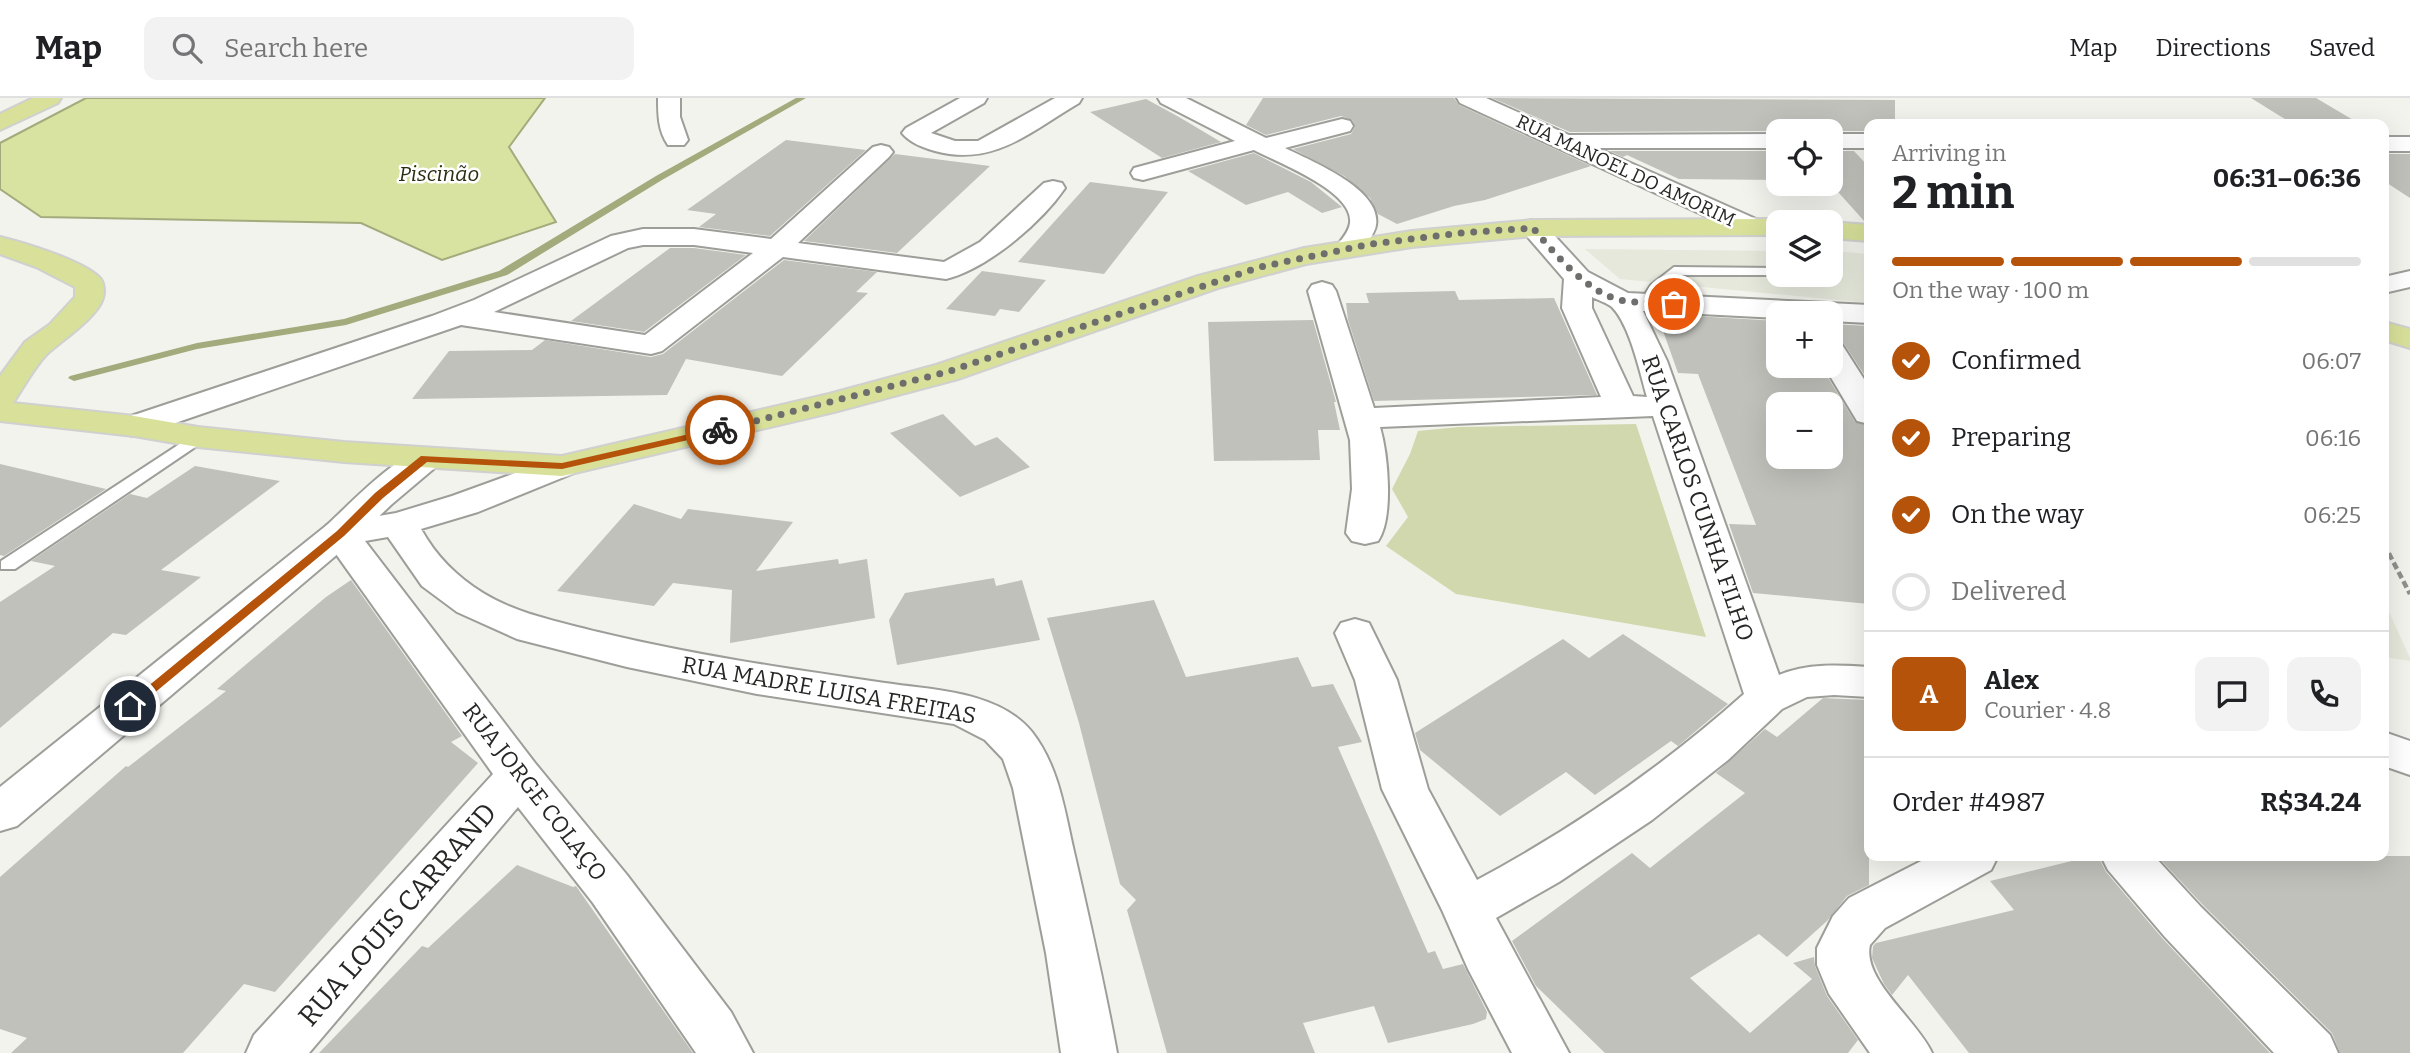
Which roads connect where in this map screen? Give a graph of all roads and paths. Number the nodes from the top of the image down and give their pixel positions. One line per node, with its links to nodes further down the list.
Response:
1 (50, 98): 7 (main road)
2 (669, 98): 9 (street)
3 (976, 98): 4 (street)
4 (1071, 98)
5 (1169, 98): 14 (street)
6 (1468, 98): 10 (street, RUA MANOEL DO AMORIM)
7 (0, 123)
8 (1342, 125): 14 (street)
9 (676, 140)
10 (1565, 141): 11 (street); 20 (street, RUA MANOEL DO AMORIM)
11 (1766, 141)
12 (1843, 141): 13 (street)
13 (1864, 141)
14 (1261, 144): 18 (street); 26 (street)
15 (2389, 144): 16 (street)
16 (2410, 144)
17 (881, 152): 27 (street)
18 (1143, 173)
19 (1053, 188): 27 (street)
20 (1747, 225): 21 (main road); 22 (main road)
21 (1766, 226)
22 (1533, 228): 26 (main road); 29 (street)
23 (1843, 231): 24 (main road)
24 (1864, 233)
25 (0, 244): 40 (main road)
26 (1350, 247): 52 (main road)
27 (776, 249): 37 (street); 37 (street)
28 (1766, 272): 33 (lane)
29 (1578, 278): 33 (street); 44 (street)
30 (2410, 279): 31 (street)
31 (2389, 284)
32 (1322, 291): 48 (street)
33 (1635, 302): 34 (street); 46 (street, RUA CARLOS CUNHA FILHO)
34 (1766, 310)
35 (1843, 313): 36 (street)
36 (1864, 314)
37 (457, 316): 49 (street)
38 (2389, 333): 39 (main road)
39 (2410, 339)
40 (36, 348): 41 (main road); 43 (main road)
41 (0, 361)
42 (1843, 371): 45 (street)
43 (0, 398)
44 (1621, 406): 46 (street); 48 (street)
45 (1864, 406)
46 (1666, 407): 61 (street, RUA CARLOS CUNHA FILHO)
47 (0, 411): 49 (main road)
48 (1361, 418): 55 (street)
49 (134, 426): 50 (main road)
50 (198, 437): 51 (main road); 57 (lane)
51 (425, 458): 52 (main road); 54 (street)
52 (562, 466): 53 (street)
53 (400, 524): 54 (street); 71 (street, RUA MADRE LUISA FREITAS)
54 (340, 533): 64 (street, RUA JORGE COLAÇO); 65 (street)
55 (1365, 533)
56 (2389, 554): 58 (path)
57 (8, 565)
58 (2410, 594)
59 (1355, 634): 68 (street)
60 (1864, 682): 61 (street)
61 (1767, 698): 68 (street)
62 (2389, 751): 63 (street)
63 (2410, 758)
64 (520, 775): 69 (street, RUA LOUIS CARRAND); 70 (street, RUA JORGE COLAÇO)
65 (0, 813)
66 (1965, 861): 73 (street)
67 (2129, 861): 74 (street)
68 (1467, 909): 72 (street)
69 (274, 1053)
70 (725, 1053)
71 (1089, 1053)
72 (1541, 1053)
73 (1905, 1053)
74 (2310, 1053)

